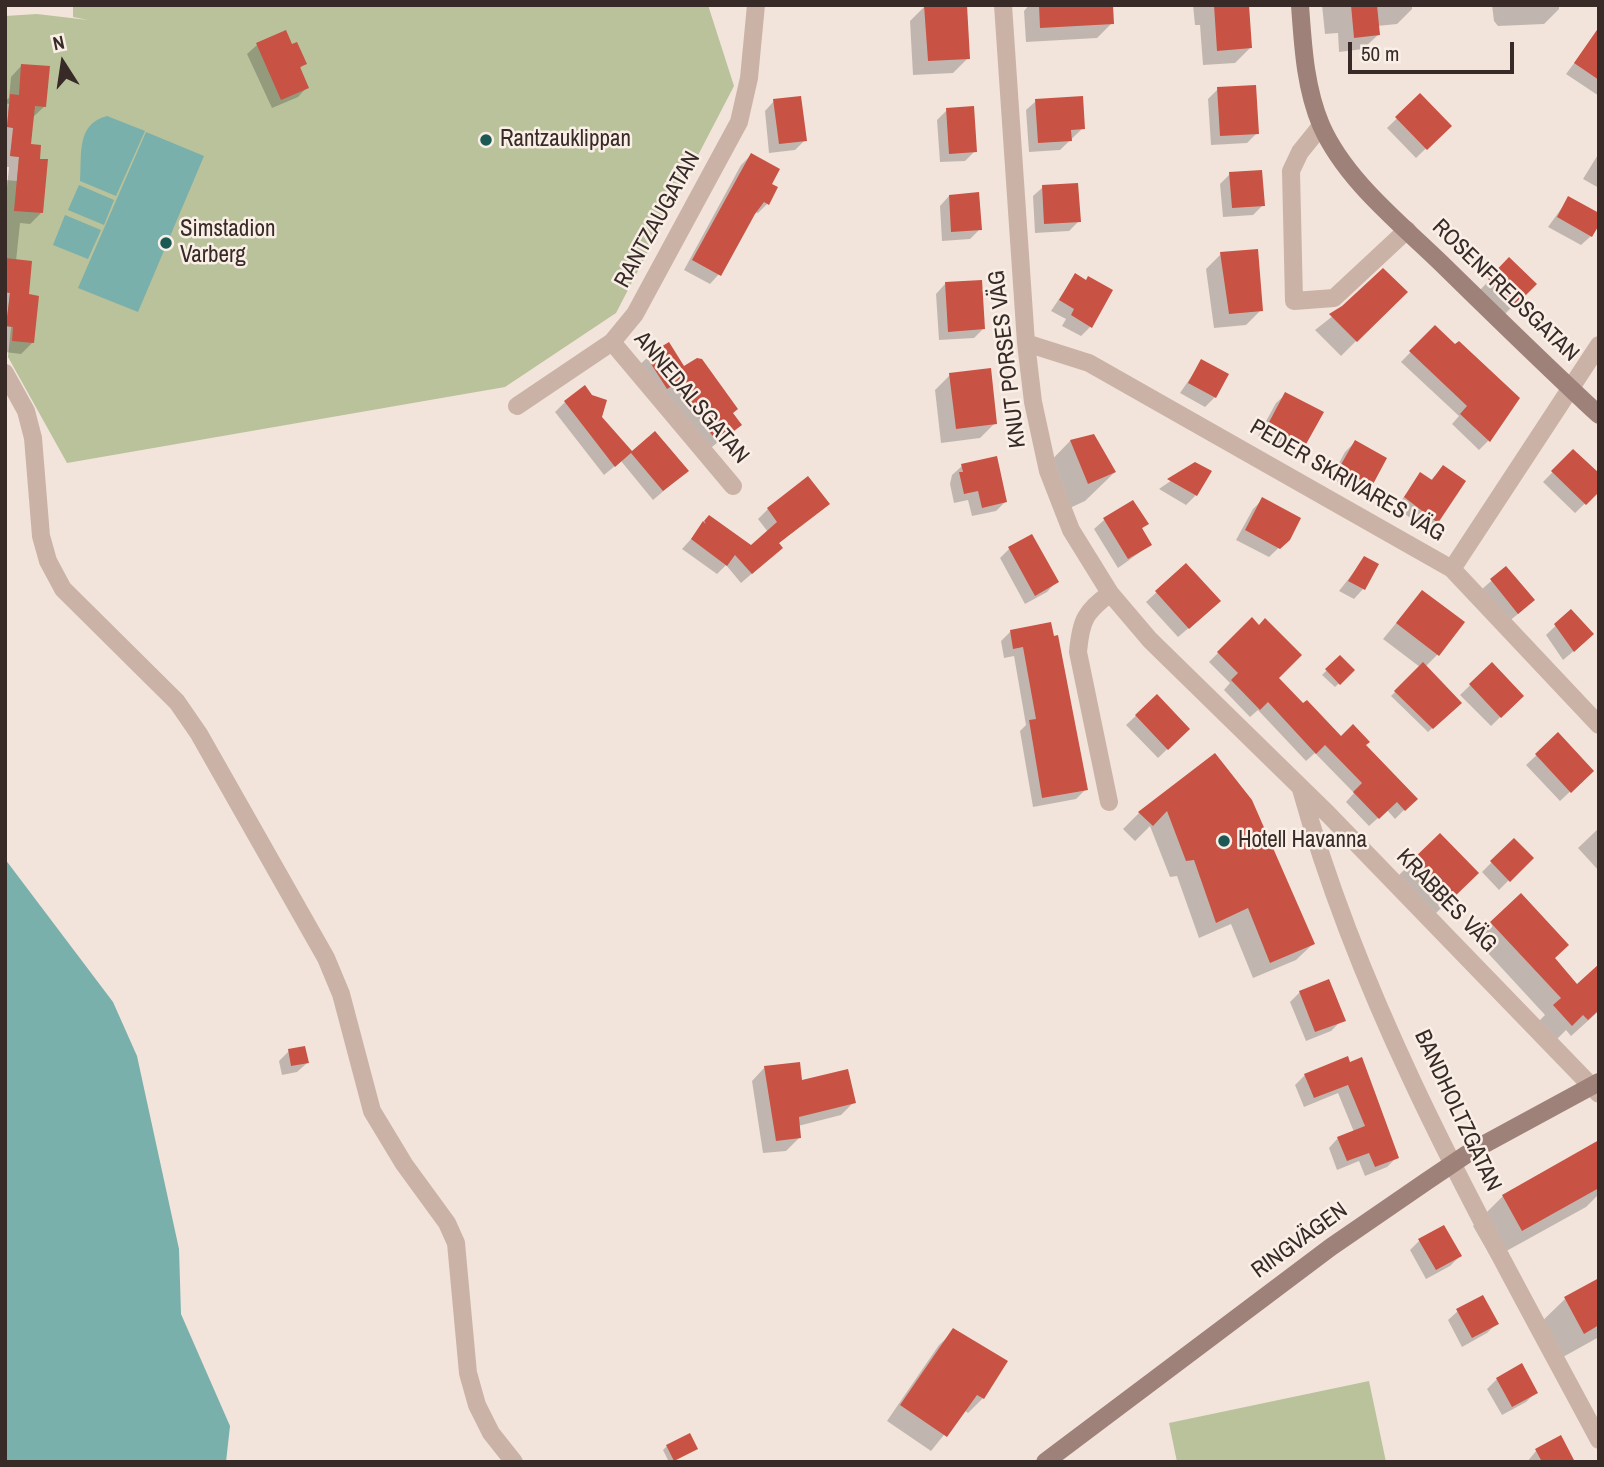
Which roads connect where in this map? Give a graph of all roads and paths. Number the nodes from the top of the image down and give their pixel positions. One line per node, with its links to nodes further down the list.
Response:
1 (757, 5): 6 (street, RANTZAUGATAN)
2 (1003, 5): 7 (street, KNUT PORSES VÄG)
3 (1300, 5): 4 (street)
4 (1321, 126): 5 (street, ROSENFREDSGATAN); 5 (street, ROSENFREDSGATAN)
5 (1407, 230): 10 (street, ROSENFREDSGATAN)
6 (612, 342): 11 (street, RANTZAUGATAN); 13 (street, ANNEDALSGATAN)
7 (1026, 343): 14 (street, PEDER SKRIVARES VÄG); 15 (street, KNUT PORSES VÄG)
8 (1599, 345): 10 (street)
9 (5, 373): 22 (street)
10 (1571, 389): 12 (street, ROSENFREDSGATAN); 14 (street)
11 (517, 406)
12 (1599, 415)
13 (733, 486)
14 (1452, 569): 16 (street, PEDER SKRIVARES VÄG)
15 (1110, 593): 17 (street, KRABBES VÄG); 18 (street)
16 (1599, 725)
17 (1301, 789): 19 (street, KRABBES VÄG); 20 (street, BANDHOLTZGATAN)
18 (1109, 802)
19 (1596, 1087): 20 (street, RINGVÄGEN)
20 (1450, 1165): 21 (street, BANDHOLTZGATAN); 23 (street, RINGVÄGEN)
21 (1599, 1440)
22 (514, 1462)
23 (1045, 1462)

